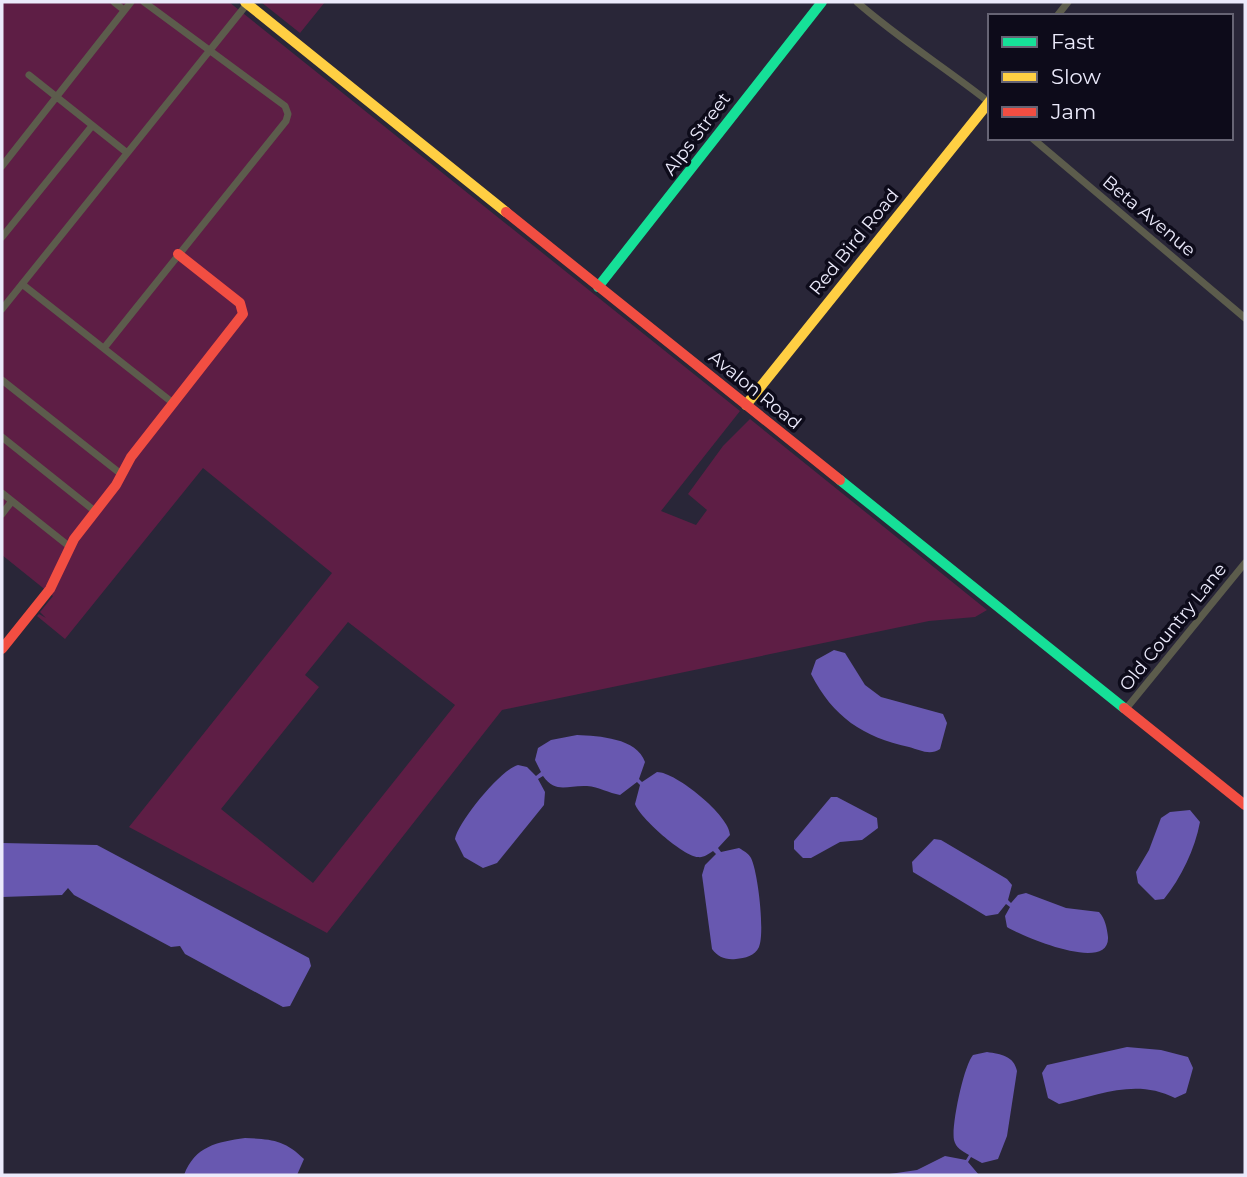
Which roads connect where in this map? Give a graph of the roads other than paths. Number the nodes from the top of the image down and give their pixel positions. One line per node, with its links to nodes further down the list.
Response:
1 (114, 2): 7 (street)
2 (131, 2): 7 (street)
3 (144, 2): 8 (street)
4 (822, 2): 20 (main road, Alps Street)
5 (857, 2): 11 (street)
6 (246, 3): 8 (street); 20 (main road, Avalon Road)
7 (124, 10): 10 (street)
8 (209, 50): 15 (street); 18 (street)
9 (29, 75): 10 (street)
10 (57, 98): 13 (street); 16 (street)
11 (988, 100)
12 (988, 104): 26 (main road, Red Bird Road)
13 (92, 126): 15 (street); 17 (street)
14 (1034, 140): 22 (street, Beta Avenue)
15 (125, 152): 19 (street)
16 (2, 166)
17 (2, 237)
18 (178, 254): 23 (street); 25 (main road)
19 (22, 284): 21 (street); 23 (street)
20 (598, 287): 26 (main road, Avalon Road)
21 (2, 309)
22 (1245, 318)
23 (104, 348): 25 (street)
24 (2, 380): 28 (street)
25 (173, 403): 28 (main road)
26 (746, 405): 36 (main road, Avalon Road)
27 (2, 437): 31 (street)
28 (121, 474): 31 (main road)
29 (2, 493): 30 (street)
30 (12, 501): 32 (street); 33 (street)
31 (96, 512): 33 (main road)
32 (2, 514)
33 (70, 547): 35 (main road)
34 (1245, 563): 36 (street, Old Country Lane)
35 (2, 649)
36 (1125, 710): 37 (main road, Avalon Road)
37 (1245, 805)

